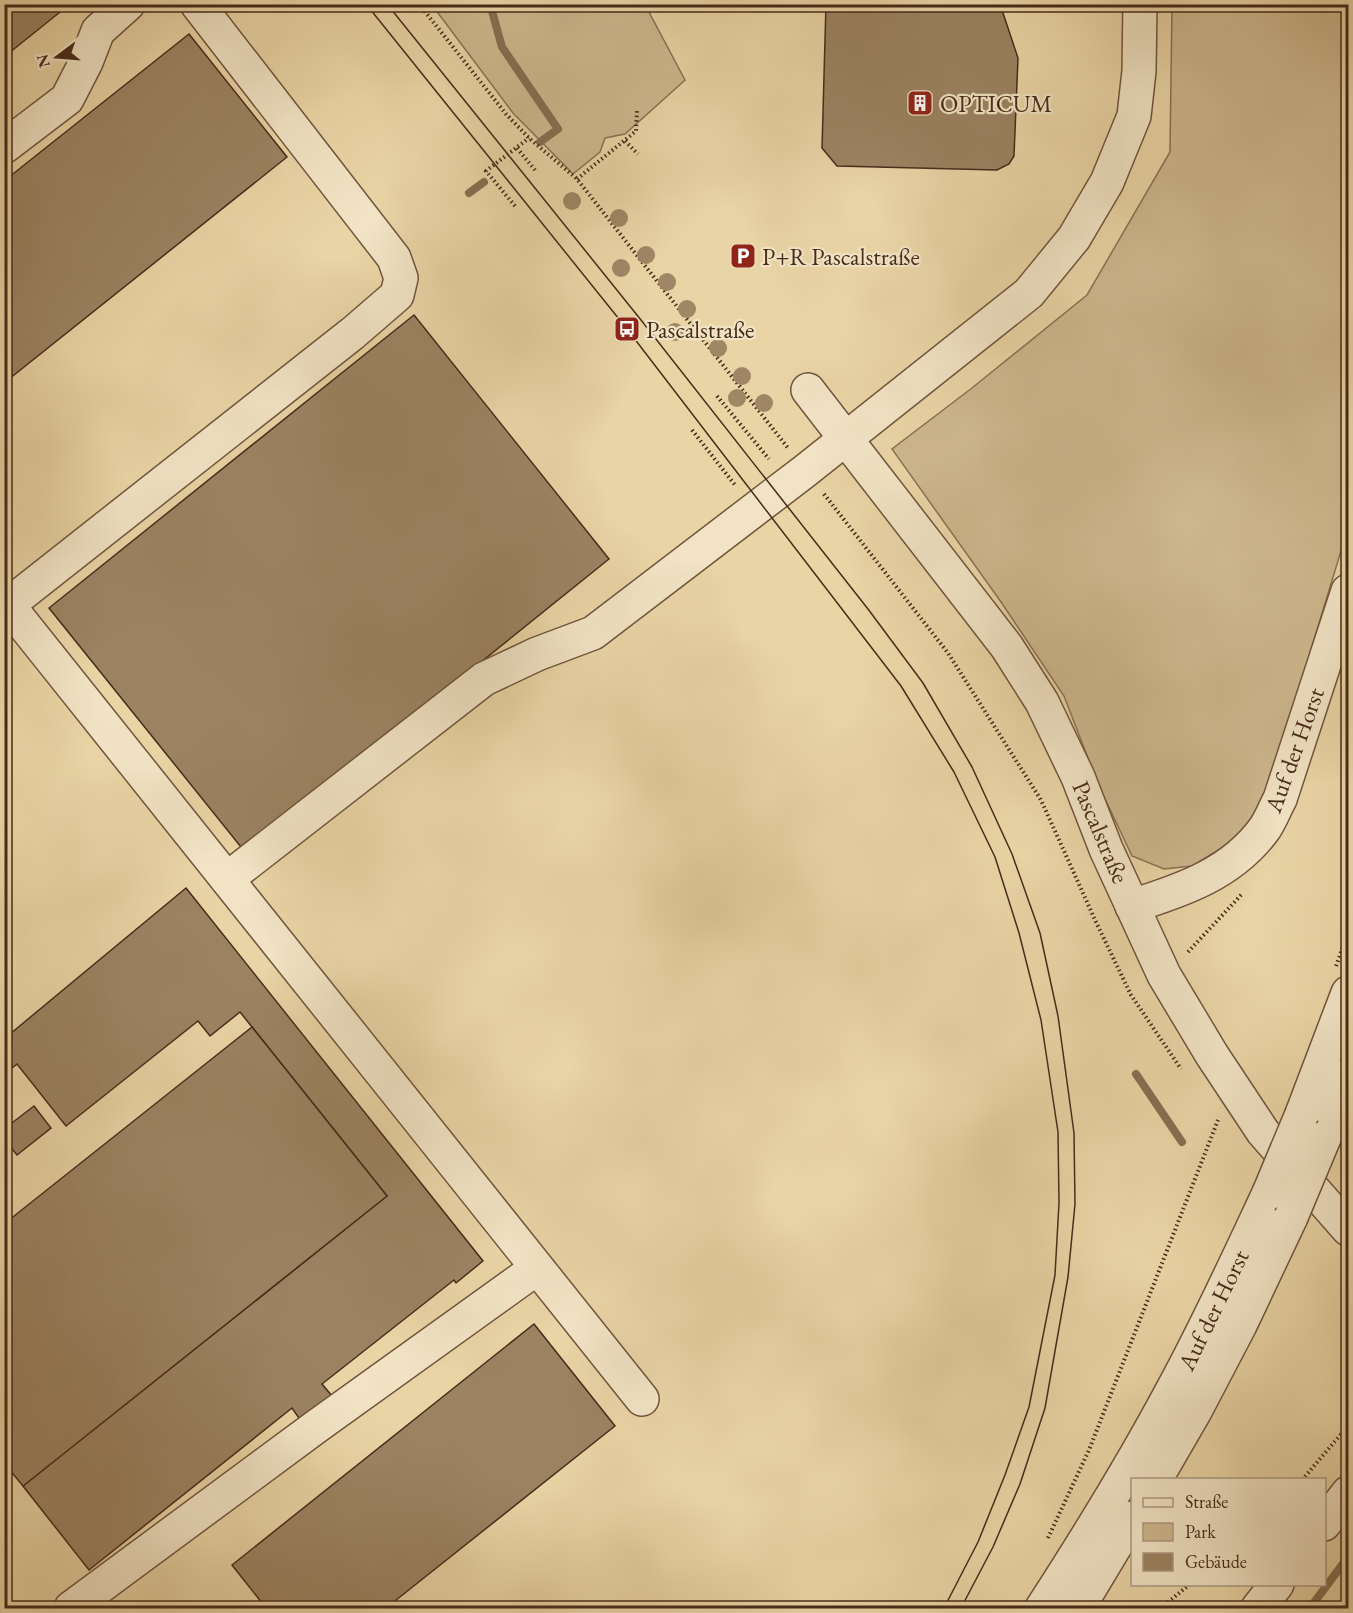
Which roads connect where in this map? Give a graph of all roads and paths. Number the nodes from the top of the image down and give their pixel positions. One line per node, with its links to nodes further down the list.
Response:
1 (128, 4): 8 (street)
2 (197, 4): 22 (street)
3 (419, 4): 6 (path)
4 (1140, 4): 17 (street)
5 (637, 111): 7 (path)
6 (529, 138): 9 (path); 12 (path)
7 (625, 141): 10 (path); 12 (path)
8 (4, 147)
9 (517, 148): 11 (path); 13 (path)
10 (638, 154)
11 (535, 170)
12 (577, 179): 19 (path)
13 (515, 206)
14 (808, 390): 17 (street, Pascalstraße)
15 (717, 396): 18 (path)
16 (692, 430): 20 (path)
17 (846, 439): 19 (street); 24 (street, Pascalstraße)
18 (758, 445)
19 (805, 471): 23 (street); 26 (path)
20 (734, 484)
21 (1348, 591): 24 (street, Auf der Horst)
22 (6, 604): 23 (street)
23 (227, 879): 32 (street)
24 (1132, 906): 31 (street, Pascalstraße)
25 (1348, 993): 44 (street, Auf der Horst, bridge)
26 (1185, 1073)
27 (1348, 1075): 35 (street, Auf der Horst, bridge)
28 (1212, 1110): 29 (path)
29 (1219, 1120): 30 (path); 40 (path)
30 (1225, 1128)
31 (1348, 1229)
32 (537, 1268): 33 (street); 43 (street)
33 (642, 1399)
34 (1348, 1426): 36 (path)
35 (1156, 1478)
36 (1303, 1478)
37 (1348, 1493): 39 (street)
38 (1131, 1520): 45 (street)
39 (1326, 1521)
40 (1047, 1541)
41 (1188, 1586): 46 (path)
42 (1275, 1586): 47 (street)
43 (71, 1608)
44 (1042, 1608)
45 (1078, 1608)
46 (1161, 1608)
47 (1258, 1608)

